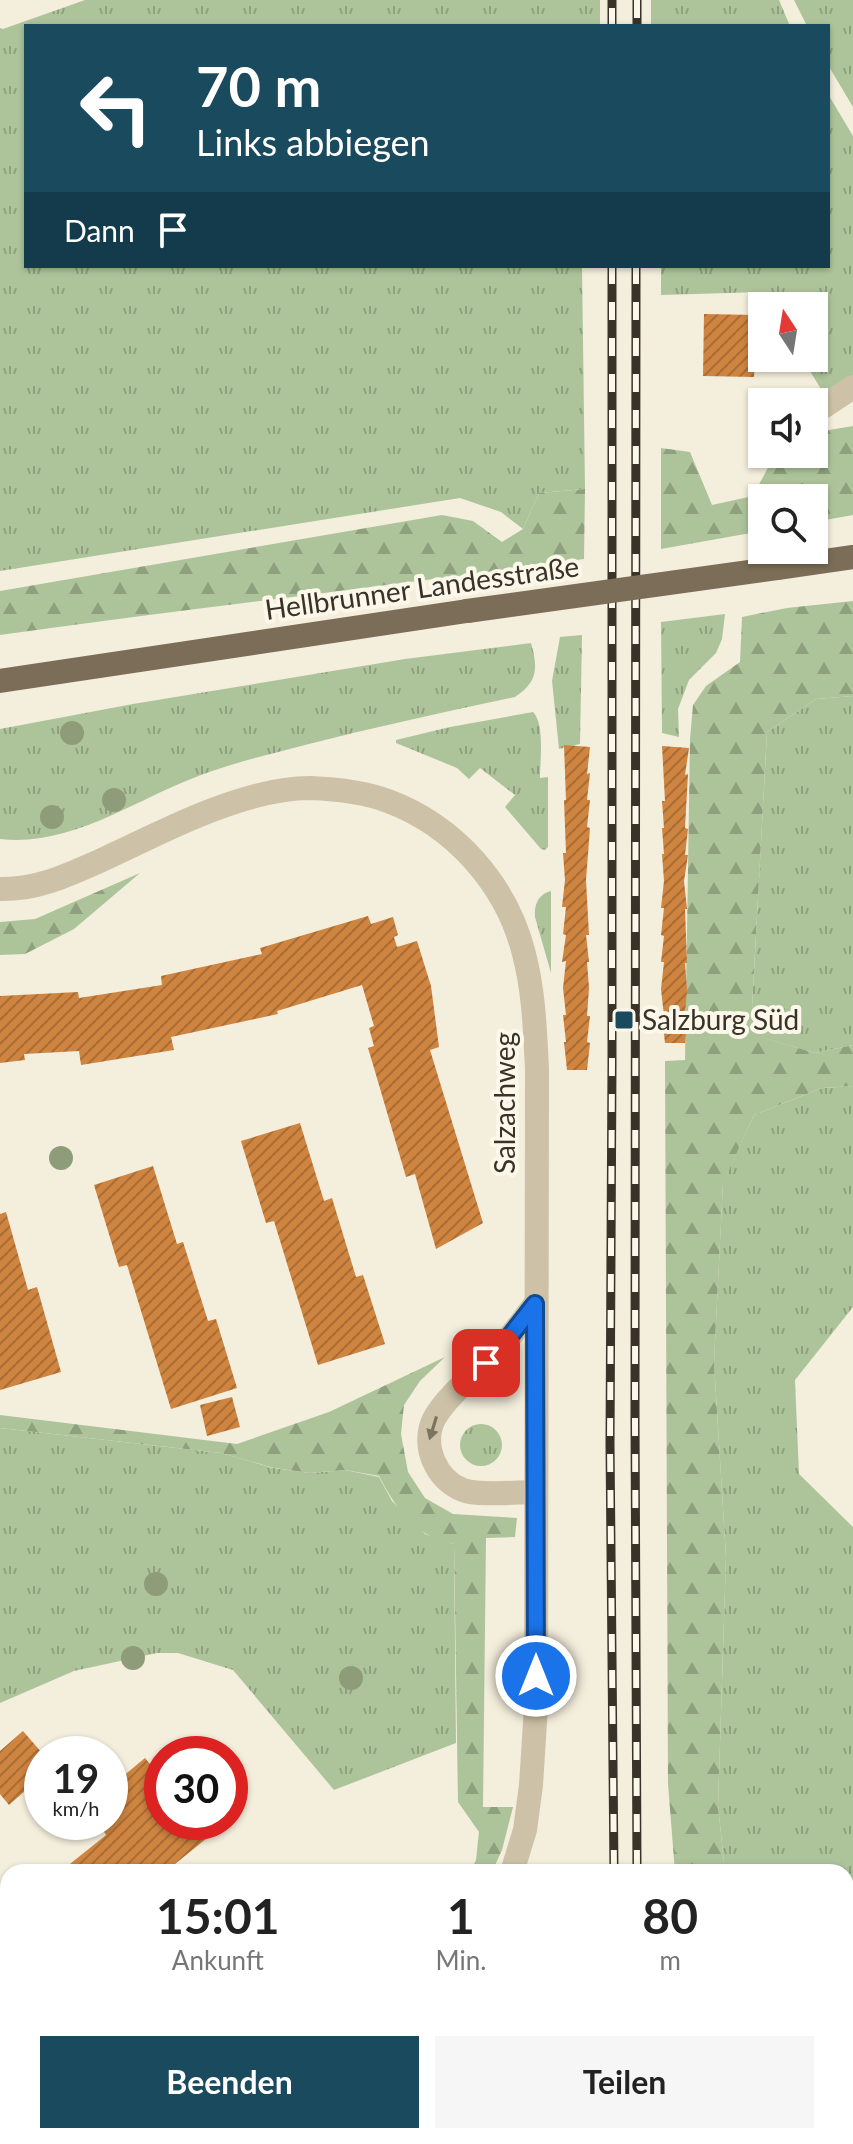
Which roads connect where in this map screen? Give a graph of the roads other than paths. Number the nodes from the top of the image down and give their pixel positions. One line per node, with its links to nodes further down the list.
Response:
1 (853, 387): 2 (street)
2 (828, 404)
3 (853, 557): 4 (main road, Hellbrunner Landesstraße, bridge)
4 (0, 681)
5 (0, 889): 6 (street, Salzachweg)
6 (535, 1304): 7 (street, Salzachweg); 7 (street, one-way to 7)
7 (536, 1492): 8 (street, Salzachweg)
8 (514, 1864)

